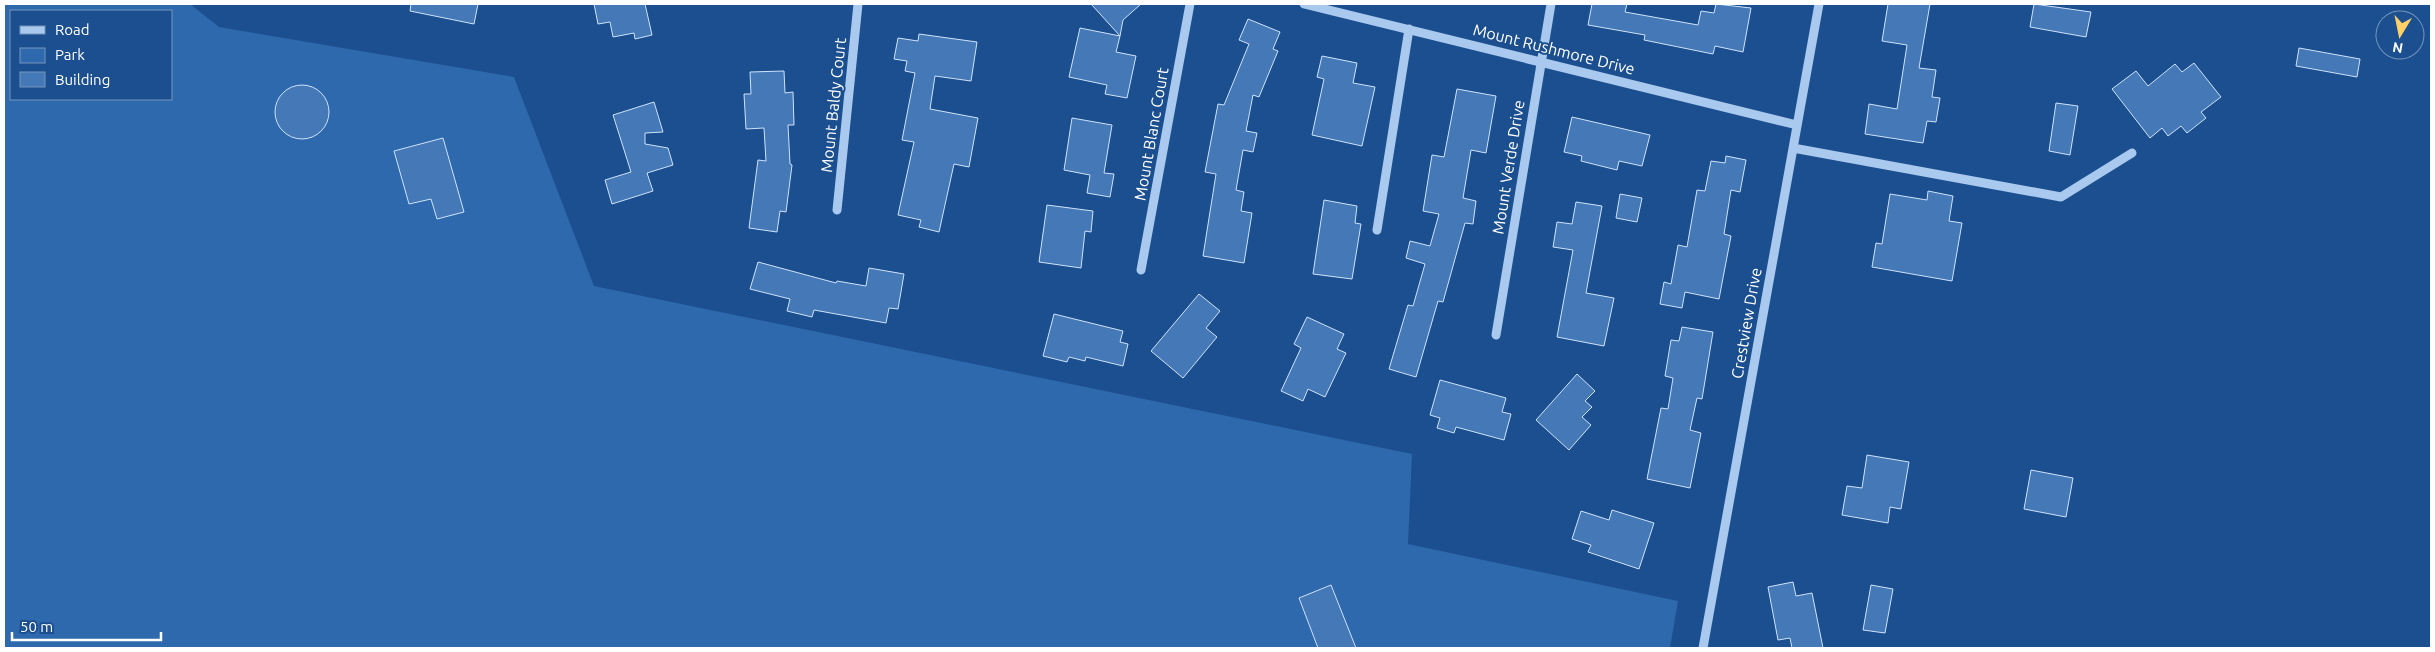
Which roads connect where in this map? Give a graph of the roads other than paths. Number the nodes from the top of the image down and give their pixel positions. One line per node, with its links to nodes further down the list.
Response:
1 (858, 4): 11 (street, Mount Baldy Court)
2 (1190, 4): 13 (street, Mount Blanc Court)
3 (1304, 4): 6 (street, Mount Rushmore Drive)
4 (1551, 4): 7 (street, Mount Verde Drive)
5 (1819, 4): 8 (street, Crestview Drive)
6 (1409, 29): 7 (street, Mount Rushmore Drive); 12 (street)
7 (1540, 60): 8 (street, Mount Rushmore Drive); 14 (street, Mount Verde Drive)
8 (1797, 125): 9 (street, Crestview Drive)
9 (1793, 148): 10 (street); 15 (street, Crestview Drive)
10 (2132, 153)
11 (837, 210)
12 (1377, 230)
13 (1141, 270)
14 (1496, 335)
15 (1703, 648)

